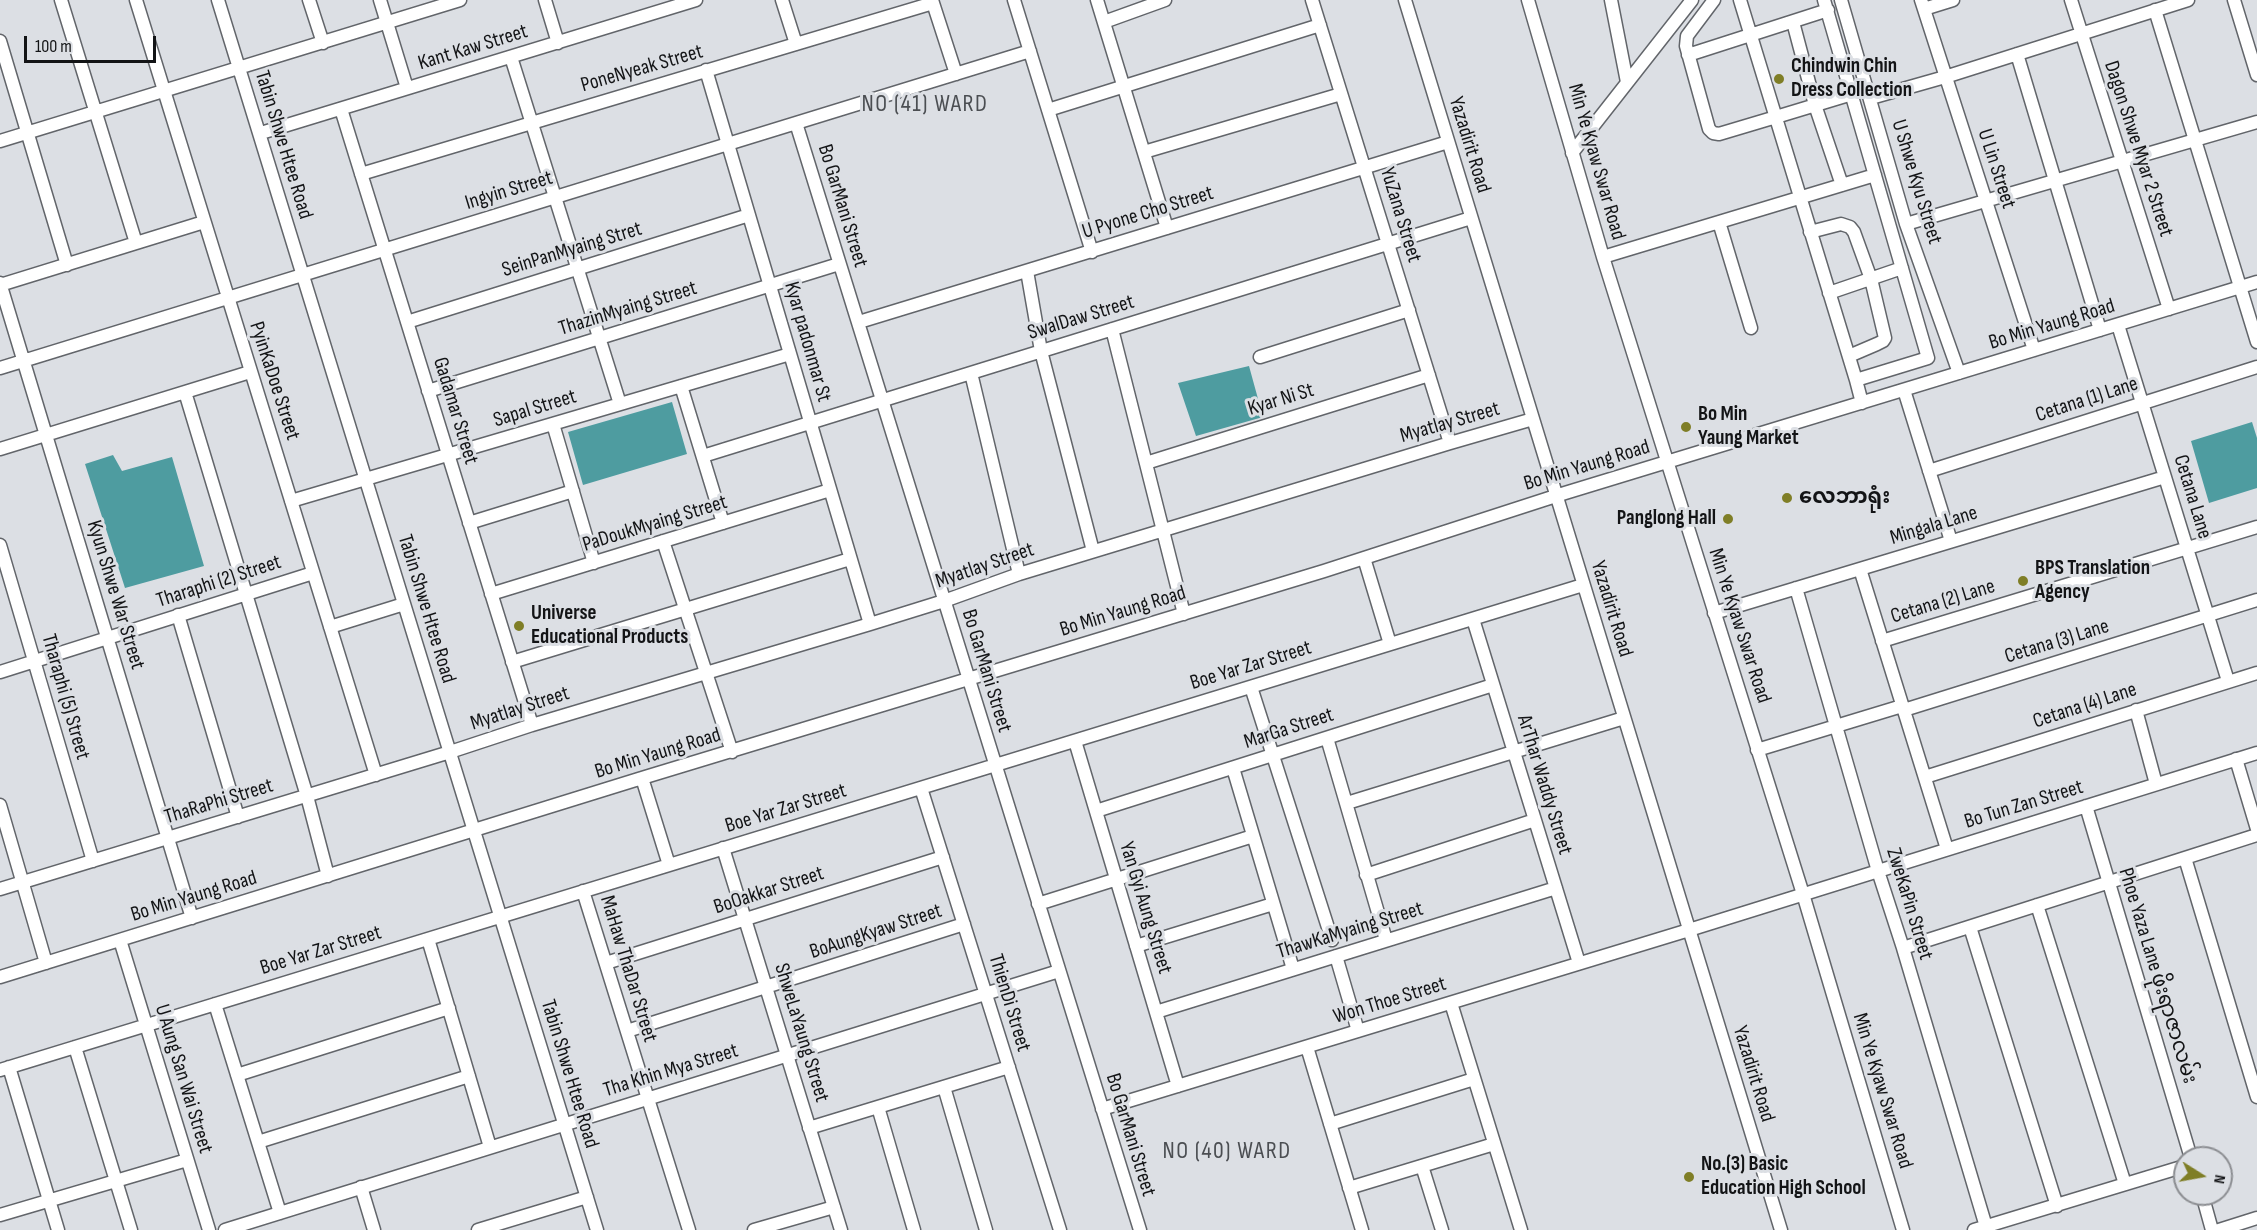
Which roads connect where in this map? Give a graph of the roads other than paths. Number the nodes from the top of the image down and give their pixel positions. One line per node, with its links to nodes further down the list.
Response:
1 (61, 0): 58 (street)
2 (136, 0): 51 (street, PyinKaDoe Street)
3 (218, 0): 43 (street, Tabin Shwe Htee Road)
4 (309, 0): 36 (street)
5 (380, 0): 31 (street)
6 (460, 0): 31 (street)
7 (545, 0): 37 (street)
8 (696, 0): 37 (street, Kant Kaw Street)
9 (782, 0): 38 (street)
10 (1014, 0): 39 (street)
11 (1097, 0): 29 (street)
12 (1165, 0): 29 (street)
13 (1312, 0): 32 (street, YuZana Street)
14 (1405, 0): 67 (street, Yazadirit Road)
15 (1528, 0): 70 (street, Min Ye Kyaw Swar Road)
16 (1611, 0): 48 (street)
17 (1692, 0): 48 (street)
18 (1714, 0): 41 (street)
19 (1740, 0): 34 (street)
20 (1841, 0): 54 (street, U Shwe Kyu Street)
21 (1953, 0): 26 (street)
22 (2071, 0): 33 (street, Dagon Shwe Myar 2 Street)
23 (2188, 0): 28 (street)
24 (2234, 0): 46 (street)
25 (933, 1): 38 (street, PoneNyeak Street); 45 (street)
26 (1923, 4): 47 (street, U Lin Street)
27 (1826, 5): 30 (street); 53 (street)
28 (2155, 10): 33 (street); 65 (street)
29 (1104, 22): 49 (street)
30 (1793, 22): 34 (street); 55 (street)
31 (387, 23): 36 (street); 50 (street)
32 (1320, 25): 49 (street); 52 (street, YuZana Street)
33 (2081, 34): 40 (street); 71 (street, Dagon Shwe Myar 2 Street)
34 (1751, 35): 41 (street); 59 (street)
35 (0, 41): 63 (street)
36 (322, 43): 43 (street)
37 (558, 43): 42 (street, Kant Kaw Street)
38 (796, 44): 44 (street, PoneNyeak Street)
39 (1030, 51): 45 (street, Ingyin Street); 57 (street)
40 (2017, 54): 47 (street); 75 (street)
41 (1688, 55): 59 (street)
42 (511, 57): 50 (street, Kant Kaw Street); 60 (street)
43 (239, 69): 51 (street); 64 (street, Tabin Shwe Htee Road)
44 (706, 70): 60 (street, PoneNyeak Street); 68 (street, Kyar padonmar St)
45 (956, 74): 62 (street, Ingyin Street)
46 (2257, 75)
47 (1945, 77): 54 (street); 79 (street, U Lin Street)
48 (1628, 82): 70 (street)
49 (1124, 87): 57 (street); 69 (street)
50 (407, 88): 56 (street, Kant Kaw Street)
51 (164, 92): 58 (street); 82 (street, PyinKaDoe Street)
52 (1341, 93): 69 (street); 72 (street, YuZana Street)
53 (1852, 94): 55 (street); 74 (street)
54 (1871, 98): 84 (street, U Shwe Kyu Street)
55 (1815, 105): 59 (street); 76 (street)
56 (341, 109): 64 (street, Kant Kaw Street); 73 (street, Gadamar Street)
57 (1048, 110): 90 (street)
58 (95, 112): 63 (street); 87 (street)
59 (1776, 117): 78 (street)
60 (531, 122): 73 (street, PoneNyeak Street); 77 (street)
61 (2257, 122): 65 (street)
62 (796, 123): 68 (street, Ingyin Street); 92 (street, Bo GarMani Street)
63 (28, 133): 66 (street); 93 (street)
64 (261, 133): 97 (street, Tabin Shwe Htee Road)
65 (2195, 140): 71 (street); 102 (street)
66 (0, 141)
67 (1448, 142): 72 (street, U Pyone Cho Street); 81 (street, Yazadirit Road)
68 (728, 143): 77 (street, Ingyin Street); 80 (street, Kyar padonmar St)
69 (1144, 152): 85 (street)
70 (1572, 153): 91 (street, Min Ye Kyaw Swar Road)
71 (2122, 161): 75 (street); 105 (street, Dagon Shwe Myar 2 Street)
72 (1364, 167): 85 (street, U Pyone Cho Street); 88 (street, YuZana Street)
73 (361, 174): 89 (street, Gadamar Street)
74 (1875, 175): 76 (street); 94 (street)
75 (2055, 180): 79 (street); 112 (street)
76 (1842, 185): 78 (street)
77 (555, 197): 89 (street, Ingyin Street); 95 (street)
78 (1800, 198): 83 (street); 86 (street)
79 (1985, 200): 84 (street); 115 (street, U Lin Street)
80 (749, 215): 95 (street, SeinPanMyaing Stret); 101 (street, Kyar padonmar St)
81 (1471, 218): 88 (street, SwalDaw Street); 136 (street, Yazadirit Road)
82 (204, 222): 87 (street); 104 (street, PyinKaDoe Street)
83 (1719, 222): 91 (street); 110 (street)
84 (1906, 224): 125 (street, U Shwe Kyu Street)
85 (1167, 228): 90 (street, U Pyone Cho Street)
86 (1810, 232): 98 (street); 103 (street)
87 (136, 243): 93 (street)
88 (1388, 244): 106 (street, YuZana Street); 111 (street, SwalDaw Street)
89 (385, 249): 97 (street, Ingyin Street); 107 (street, Gadamar Street)
90 (1092, 252): 96 (street, U Pyone Cho Street)
91 (1603, 257): 145 (street, Min Ye Kyaw Swar Road)
92 (839, 264): 101 (street, ThazinMyaing Street); 108 (street, Bo GarMani Street)
93 (68, 265): 100 (street)
94 (1902, 268): 98 (street); 127 (street)
95 (578, 269): 107 (street, SeinPanMyaing Stret); 113 (street)
96 (1027, 271): 108 (street, U Pyone Cho Street); 116 (street)
97 (303, 275): 104 (street, Ingyin Street); 148 (street, Tabin Shwe Htee Road)
98 (1871, 279): 103 (street); 118 (street)
99 (2257, 282): 102 (street, Bo Min Yaung Road)
100 (0, 285): 120 (street, Kyun Shwe War Street)
101 (770, 285): 113 (street, ThazinMyaing Street); 117 (street, Kyar padonmar St)
102 (2240, 287): 105 (street, Bo Min Yaung Road); 114 (street)
103 (1829, 292): 118 (street)
104 (227, 298): 120 (street, Ingyin Street); 123 (street, PyinKaDoe Street)
105 (2169, 309): 109 (street, Bo Min Yaung Road)
106 (1409, 310): 119 (street); 126 (street, YuZana Street)
107 (407, 322): 130 (street, Gadamar Street)
108 (859, 322): 132 (street, Bo GarMani Street)
109 (2118, 324): 112 (street, Bo Min Yaung Road); 134 (street, Cetana Lane)
110 (1751, 328)
111 (1112, 329): 116 (street, SwalDaw Street); 144 (street)
112 (2100, 330): 115 (street, Bo Min Yaung Road)
113 (599, 338): 130 (street, ThazinMyaing Street); 135 (street)
114 (2257, 342)
115 (2034, 350): 125 (street, Bo Min Yaung Road)
116 (1041, 351): 124 (street, SwalDaw Street); 161 (street)
117 (790, 354): 128 (street, Sapal Street); 137 (street, Kyar padonmar St)
118 (1849, 356): 127 (street)
119 (1260, 357)
120 (24, 361): 122 (street, Ingyin Street); 139 (street, Kyun Shwe War Street)
121 (2257, 367): 134 (street, Cetana (1) Lane)
122 (0, 368)
123 (250, 372): 131 (street); 152 (street, PyinKaDoe Street)
124 (971, 373): 132 (street, SwalDaw Street); 167 (street)
125 (1959, 374): 129 (street, Bo Min Yaung Road)
126 (1429, 375): 140 (street, YuZana Street); 144 (street, Kyar Ni St)
127 (1856, 380): 133 (street)
128 (681, 386): 135 (street, Sapal Street); 143 (street)
129 (1904, 390): 133 (street, Bo Min Yaung Road); 146 (street)
130 (428, 391): 142 (street, Gadamar Street)
131 (185, 392): 139 (street); 170 (street)
132 (882, 400): 137 (street, SwalDaw Street); 173 (street, Bo GarMani Street)
133 (1862, 403): 145 (street, Bo Min Yaung Road)
134 (2142, 403): 146 (street, Cetana (1) Lane); 147 (street, Cetana Lane)
135 (620, 404): 138 (street, Sapal Street)
136 (1533, 419): 140 (street, Myatlay Street); 151 (street, Yazadirit Road)
137 (810, 423): 143 (street, SwalDaw Street); 149 (street, Kyar padonmar St)
138 (553, 424): 142 (street, Sapal Street); 150 (street)
139 (46, 435): 141 (street); 183 (street, Kyun Shwe War Street)
140 (1450, 442): 156 (street, Myatlay Street)
141 (0, 449)
142 (448, 455): 148 (street, Sapal Street); 153 (street, Gadamar Street)
143 (703, 456): 154 (street)
144 (1146, 463): 156 (street)
145 (1661, 464): 151 (street, Bo Min Yaung Road); 176 (street, Min Ye Kyaw Swar Road)
146 (1929, 471): 158 (street)
147 (2165, 477): 158 (street, Mingala Lane); 160 (street, Cetana Lane)
148 (366, 479): 152 (street, Sapal Street); 174 (street, Tabin Shwe Htee Road)
149 (830, 490): 154 (street, PaDoukMyaing Street); 163 (street, Kyar padonmar St)
150 (573, 491): 153 (street); 164 (street)
151 (1566, 493): 162 (street, Bo Min Yaung Road); 168 (street, Yazadirit Road)
152 (291, 501): 166 (street, PyinKaDoe Street)
153 (469, 523): 171 (street, Gadamar Street)
154 (723, 523): 157 (street, PaDoukMyaing Street)
155 (2257, 527): 160 (street, Cetana (2) Lane)
156 (1163, 530): 161 (street, Myatlay Street); 177 (street)
157 (663, 542): 164 (street, PaDoukMyaing Street); 175 (street)
158 (1951, 542): 165 (street, Mingala Lane)
159 (0, 545): 186 (street, Tharaphi (5) Street)
160 (2187, 548): 179 (street, Cetana Lane); 184 (street, Cetana (2) Lane)
161 (1093, 551): 167 (street, Myatlay Street)
162 (1364, 558): 177 (street, Bo Min Yaung Road); 185 (street)
163 (850, 559): 175 (street); 181 (street, Kyar padonmar St)
164 (594, 563): 171 (street, PaDoukMyaing Street)
165 (1860, 569): 169 (street, Mingala Lane); 184 (street)
166 (313, 573): 170 (street, Tharaphi (2) Street); 182 (street, PyinKaDoe Street)
167 (1019, 574): 173 (street, Myatlay Street)
168 (1583, 585): 180 (street, Boe Yar Zar Street); 197 (street, Yazadirit Road)
169 (1796, 588): 176 (street, Mingala Lane); 199 (street, ZweKaPin Street)
170 (246, 594): 178 (street, Tharaphi (2) Street); 216 (street)
171 (492, 594): 187 (street, Gadamar Street)
172 (2257, 600): 179 (street, Cetana (3) Lane)
173 (944, 601): 181 (street, Myatlay Street); 191 (street, Bo GarMani Street)
174 (404, 604): 182 (street); 203 (street, Tabin Shwe Htee Road)
175 (685, 609): 187 (street); 189 (street)
176 (1714, 613): 202 (street, Min Ye Kyaw Swar Road)
177 (1184, 614): 191 (street, Bo Min Yaung Road)
178 (178, 615): 183 (street, Tharaphi (2) Street); 221 (street)
179 (2207, 616): 192 (street, Cetana Lane); 195 (street, Cetana (3) Lane)
180 (1473, 619): 185 (street, Boe Yar Zar Street); 193 (street, ArThar Waddy Street)
181 (870, 624): 189 (street, Myatlay Street)
182 (330, 627): 211 (street, PyinKaDoe Street)
183 (108, 638): 186 (street, Tharaphi (2) Street); 227 (street, Kyun Shwe War Street)
184 (1882, 641): 195 (street)
185 (1390, 644): 194 (street, Boe Yar Zar Street)
186 (33, 661): 188 (street, Tharaphi (2) Street); 232 (street, Tharaphi (5) Street)
187 (512, 662): 198 (street, Gadamar Street)
188 (0, 672)
189 (706, 672): 198 (street, Myatlay Street); 204 (street)
190 (2257, 672): 192 (street, Cetana (4) Lane)
191 (969, 680): 204 (street, Bo Min Yaung Road); 209 (street, Bo GarMani Street)
192 (2228, 681): 196 (street, Cetana (4) Lane)
193 (1493, 685): 200 (street, MarGa Street); 205 (street, ArThar Waddy Street)
194 (1251, 687): 201 (street, Boe Yar Zar Street); 207 (street)
195 (1903, 708): 199 (street, Cetana (3) Lane); 212 (street)
196 (2136, 711): 212 (street, Cetana (4) Lane); 214 (street)
197 (1624, 718): 205 (street); 252 (street, Yazadirit Road)
198 (532, 724): 203 (street, Myatlay Street)
199 (1837, 726): 202 (street, Cetana (3) Lane); 234 (street, ZweKaPin Street)
200 (1327, 738): 207 (street, MarGa Street); 217 (street)
201 (1075, 741): 209 (street, Boe Yar Zar Street); 220 (street, Yan Gyi Aung Street)
202 (1757, 750): 243 (street, Min Ye Kyaw Swar Road)
203 (450, 752): 211 (street, ThaRaPhi Street); 224 (street, Tabin Shwe Htee Road)
204 (732, 752): 213 (street, Bo Min Yaung Road)
205 (1514, 752): 217 (street); 222 (street, ArThar Waddy Street)
206 (2257, 753): 208 (street, Bo Tun Zan Street)
207 (1273, 755): 210 (street, MarGa Street); 255 (street)
208 (2236, 759): 214 (street, Bo Tun Zan Street); 223 (street)
209 (995, 765): 215 (street, Boe Yar Zar Street); 244 (street, Bo GarMani Street)
210 (1233, 768): 220 (street, MarGa Street); 226 (street)
211 (376, 775): 216 (street, ThaRaPhi Street)
212 (1925, 777): 229 (street)
213 (642, 778): 224 (street, Bo Min Yaung Road); 233 (street)
214 (2156, 784): 219 (street, Bo Tun Zan Street)
215 (921, 788): 228 (street, Boe Yar Zar Street); 230 (street, ThienDi Street)
216 (307, 796): 221 (street, ThaRaPhi Street); 236 (street)
217 (1347, 803): 235 (street)
218 (0, 805): 238 (street)
219 (2086, 806): 229 (street, Bo Tun Zan Street); 239 (street, Phoe Yaza Lane ဖိုးရာဇာလမ်း)
220 (1096, 811): 237 (street, Yan Gyi Aung Street)
221 (238, 817): 227 (street, ThaRaPhi Street)
222 (1535, 820): 235 (street); 240 (street, ArThar Waddy Street)
223 (2257, 829)
224 (474, 830): 236 (street, Bo Min Yaung Road); 247 (street, Tabin Shwe Htee Road)
225 (2257, 835): 231 (street)
226 (1253, 836): 237 (street); 245 (street)
227 (168, 838): 232 (street, ThaRaPhi Street); 248 (street, Kyun Shwe War Street)
228 (723, 848): 233 (street, Boe Yar Zar Street); 249 (street, ShweLaYaung Street)
229 (1947, 849): 234 (street, Bo Tun Zan Street)
230 (943, 857): 249 (street, BoOakkar Street); 250 (street, ThienDi Street)
231 (2185, 858): 239 (street); 285 (street)
232 (93, 861): 238 (street, ThaRaPhi Street)
233 (669, 865): 242 (street, Boe Yar Zar Street)
234 (1878, 871): 243 (street, Bo Tun Zan Street); 258 (street, ZweKaPin Street)
235 (1366, 875): 256 (street)
236 (328, 876): 248 (street, Bo Min Yaung Road)
237 (1116, 878): 244 (street); 257 (street, Yan Gyi Aung Street)
238 (22, 882): 241 (street, ThaRaPhi Street); 260 (street)
239 (2109, 882): 246 (street); 294 (street, Phoe Yaza Lane ဖိုးရာဇာလမ်း)
240 (1556, 888): 256 (street, ThawKaMyaing Street); 262 (street, ArThar Waddy Street)
241 (0, 889)
242 (584, 891): 247 (street, Boe Yar Zar Street); 261 (street, MaHaw ThaDar Street)
243 (1803, 894): 252 (street, Bo Tun Zan Street); 331 (street, Min Ye Kyaw Swar Road)
244 (1038, 904): 264 (street, Bo GarMani Street)
245 (1274, 904): 257 (street); 263 (street)
246 (2037, 905): 251 (street); 300 (street)
247 (500, 917): 253 (street, Boe Yar Zar Street); 289 (street, Tabin Shwe Htee Road)
248 (192, 918): 254 (street, Bo Min Yaung Road)
249 (745, 919): 261 (street, BoOakkar Street); 266 (street, ShweLaYaung Street)
250 (964, 924): 266 (street, BoAungKyaw Street); 267 (street, ThienDi Street)
251 (1970, 927): 258 (street); 305 (street)
252 (1689, 930): 262 (street, Won Thoe Street); 330 (street, Yazadirit Road)
253 (428, 939): 269 (street, Boe Yar Zar Street); 270 (street)
254 (120, 940): 260 (street, Bo Min Yaung Road); 272 (street, U Aung San Wai Street)
255 (1332, 940)
256 (1386, 940): 259 (street, ThawKaMyaing Street)
257 (1136, 946): 271 (street, Yan Gyi Aung Street)
258 (1903, 948): 312 (street, ZweKaPin Street)
259 (1336, 956): 263 (street, ThawKaMyaing Street); 274 (street)
260 (46, 963): 265 (street, Bo Min Yaung Road)
261 (606, 963): 273 (street, MaHaw ThaDar Street)
262 (1579, 963): 268 (street, Won Thoe Street)
263 (1293, 969): 271 (street, ThawKaMyaing Street)
264 (1059, 971): 267 (street, Tha Khin Mya Street); 288 (street, Bo GarMani Street)
265 (0, 977)
266 (766, 987): 273 (street, BoAungKyaw Street); 277 (street, ShweLaYaung Street)
267 (986, 994): 277 (street, Tha Khin Mya Street); 278 (street, ThienDi Street)
268 (1451, 1003): 274 (street, Won Thoe Street); 282 (street)
269 (215, 1004): 272 (street, Boe Yar Zar Street); 280 (street)
270 (449, 1008): 280 (street); 281 (street)
271 (1156, 1012): 283 (street, Yan Gyi Aung Street)
272 (146, 1025): 275 (street, Boe Yar Zar Street); 296 (street, U Aung San Wai Street)
273 (627, 1031): 286 (street, MaHaw ThaDar Street)
274 (1358, 1031): 276 (street, Won Thoe Street)
275 (75, 1047): 279 (street, Boe Yar Zar Street); 299 (street)
276 (1306, 1047): 283 (street, Won Thoe Street); 290 (street)
277 (787, 1056): 286 (street, Tha Khin Mya Street); 291 (street, ShweLaYaung Street)
278 (1009, 1067): 284 (street); 325 (street, ThienDi Street)
279 (5, 1069): 304 (street)
280 (237, 1075): 292 (street)
281 (469, 1076): 292 (street); 295 (street)
282 (1474, 1079): 290 (street); 293 (street)
283 (1178, 1086): 288 (street, Won Thoe Street)
284 (944, 1087): 287 (street); 324 (street)
285 (2257, 1097)
286 (648, 1098): 289 (street, Tha Khin Mya Street); 320 (street, MaHaw ThaDar Street)
287 (878, 1107): 291 (street); 323 (street)
288 (1102, 1109): 326 (street, Bo GarMani Street)
289 (564, 1124): 295 (street, Tha Khin Mya Street); 303 (street, Tabin Shwe Htee Road)
290 (1330, 1124): 302 (street)
291 (809, 1128): 307 (street, ShweLaYaung Street)
292 (258, 1142): 308 (street)
293 (1494, 1144): 297 (street); 329 (street)
294 (2187, 1146)
295 (490, 1147): 301 (street, Tha Khin Mya Street)
296 (187, 1160): 299 (street); 315 (street, U Aung San Wai Street)
297 (1422, 1166): 302 (street); 328 (street)
298 (2173, 1170): 300 (street)
299 (116, 1181): 304 (street); 314 (street)
300 (2126, 1184): 305 (street)
301 (361, 1187): 308 (street, Tha Khin Mya Street); 317 (street)
302 (1349, 1188): 327 (street)
303 (587, 1197): 311 (street); 319 (street, Tabin Shwe Htee Road)
304 (49, 1201): 309 (street); 313 (street)
305 (2057, 1206): 312 (street)
306 (2205, 1206): 332 (street)
307 (834, 1207): 321 (street); 322 (street, ShweLaYaung Street)
308 (280, 1213): 316 (street, Tha Khin Mya Street)
309 (0, 1215)
310 (2257, 1218): 333 (street)
311 (516, 1224): 318 (street)
312 (1982, 1229)
313 (58, 1230)
314 (131, 1230)
315 (208, 1230)
316 (225, 1230)
317 (374, 1230)
318 (478, 1230)
319 (597, 1230)
320 (689, 1230)
321 (754, 1230)
322 (841, 1230)
323 (915, 1230)
324 (986, 1230)
325 (1060, 1230)
326 (1140, 1230)
327 (1362, 1230)
328 (1442, 1230)
329 (1521, 1230)
330 (1781, 1230)
331 (1903, 1230)
332 (2212, 1230)
333 (2219, 1230)

